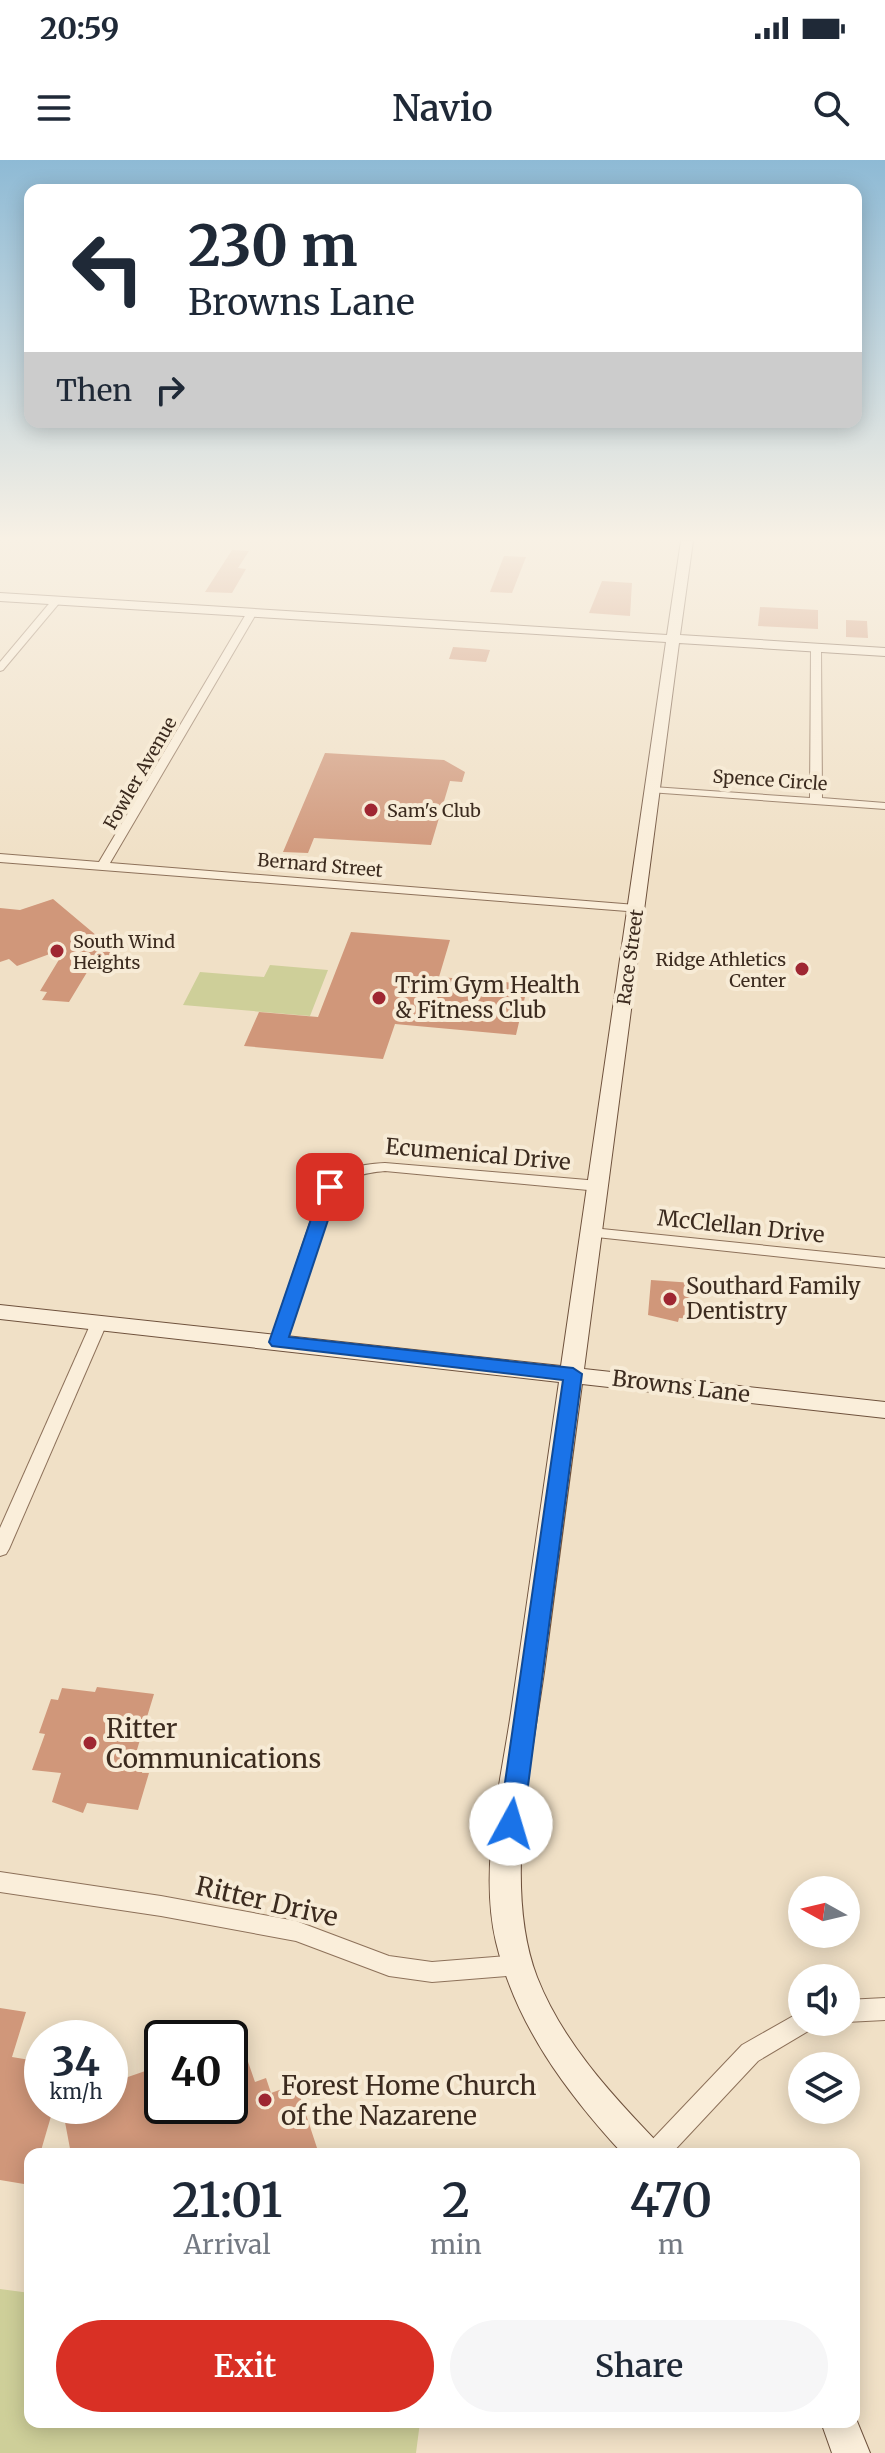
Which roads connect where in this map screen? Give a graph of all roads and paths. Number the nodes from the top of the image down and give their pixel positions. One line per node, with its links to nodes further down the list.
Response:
1 (17, 648): 6 (street)
2 (231, 648): 11 (street, Fowler Avenue)
3 (671, 648): 7 (street, Race Street)
4 (816, 648): 5 (street); 8 (street)
5 (885, 652)
6 (0, 668)
7 (653, 790): 8 (street, Spence Circle); 12 (street, Race Street)
8 (816, 801): 9 (street, Spence Circle)
9 (885, 806)
10 (0, 858): 11 (street, Bernard Street)
11 (103, 865): 12 (street, Bernard Street)
12 (636, 909): 13 (street, Race Street)
13 (599, 1186): 14 (street, Race Street); 18 (street, Ecumenical Drive)
14 (592, 1233): 15 (street, McClellan Drive); 19 (street, Race Street)
15 (885, 1263)
16 (0, 1312): 17 (street, Browns Lane)
17 (99, 1323): 18 (street, Browns Lane); 21 (street)
18 (278, 1342): 19 (street, Browns Lane)
19 (573, 1374): 20 (street, Browns Lane); 23 (street, Race Street)
20 (885, 1410)
21 (0, 1549)
22 (0, 1882): 23 (street, Ritter Drive)
23 (519, 1965): 27 (street, Race Street)
24 (885, 2009): 25 (street)
25 (860, 2010)
26 (788, 2030): 28 (street)
27 (639, 2148)
28 (661, 2148)
29 (841, 2428): 30 (street)
30 (851, 2453)

